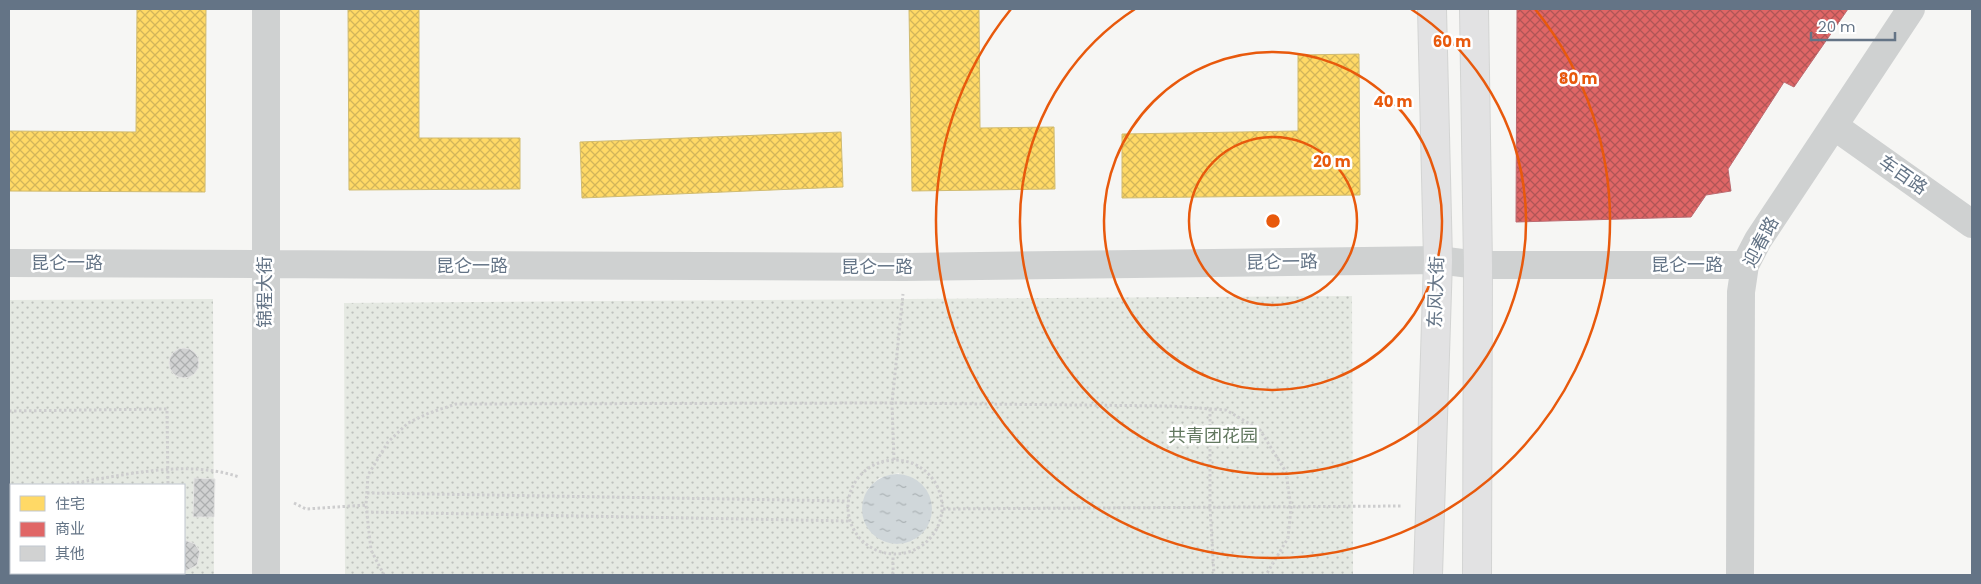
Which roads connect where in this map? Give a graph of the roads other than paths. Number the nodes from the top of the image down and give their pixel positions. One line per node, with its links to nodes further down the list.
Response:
1 (266, 9): 9 (street, 锦程大街)
2 (1432, 9): 7 (main road, 东风大街)
3 (1474, 9): 10 (main road)
4 (1911, 9): 5 (street, 迎春路)
5 (1834, 126): 6 (street, 车百路); 11 (street, 迎春路)
6 (1972, 224)
7 (1438, 260): 9 (street, 昆仑一路); 10 (street, 昆仑一路); 13 (main road, 东风大街)
8 (9, 263): 9 (street, 昆仑一路)
9 (265, 265): 12 (street, 锦程大街)
10 (1478, 265): 11 (street, 昆仑一路); 14 (main road)
11 (1745, 265): 15 (street, 迎春路)
12 (266, 575)
13 (1428, 575)
14 (1477, 575)
15 (1740, 575)

